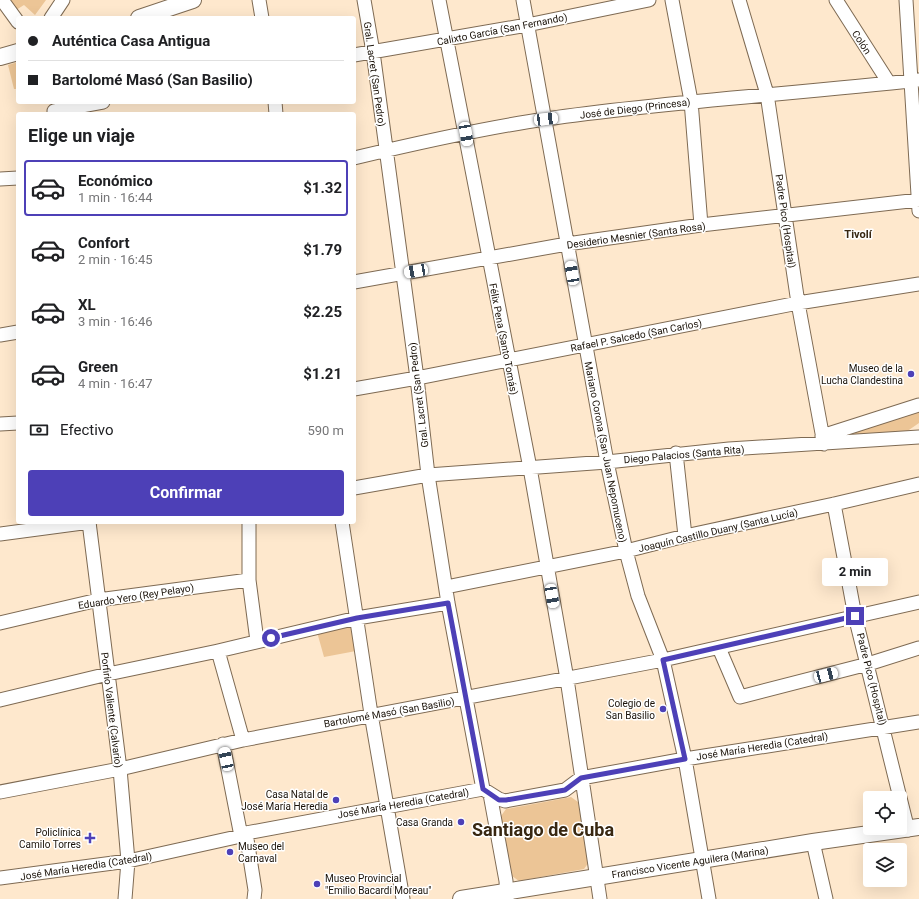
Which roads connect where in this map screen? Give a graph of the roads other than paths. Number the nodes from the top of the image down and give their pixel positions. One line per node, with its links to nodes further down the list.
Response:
1 (2, 0): 13 (street)
2 (63, 0): 14 (street)
3 (193, 0): 15 (main road)
4 (259, 0): 16 (street)
5 (364, 0): 19 (street, Gral. Lacret (San Pedro))
6 (439, 0): 18 (street, Félix Pena (Santo Tomás))
7 (523, 0): 17 (street, Mariano Corona (San Juan Nepomuceno))
8 (649, 0): 17 (street, Calixto García (San Fernando))
9 (672, 0): 26 (street)
10 (739, 0): 25 (street, Padre Pico (Hospital))
11 (836, 0): 24 (street, Colón)
12 (906, 0): 23 (street)
13 (10, 16)
14 (52, 16)
15 (145, 16)
16 (262, 16)
17 (528, 25): 18 (street, Calixto García (San Fernando)); 29 (street, Mariano Corona (San Juan Nepomuceno))
18 (448, 39): 19 (street, Calixto García (San Fernando)); 30 (street, Félix Pena (Santo Tomás))
19 (373, 52): 21 (street, Calixto García (San Fernando)); 31 (street, Gral. Lacret (San Pedro))
20 (16, 53): 22 (main road)
21 (356, 56)
22 (0, 57)
23 (915, 81): 24 (street, José de Diego (Princesa)); 33 (street)
24 (889, 83): 25 (street, José de Diego (Princesa))
25 (767, 94): 26 (street, José de Diego (Princesa)); 37 (street, Padre Pico (Hospital))
26 (692, 101): 29 (street, José de Diego (Princesa)); 38 (street)
27 (89, 104): 28 (street)
28 (53, 109)
29 (546, 119): 30 (street, José de Diego (Princesa)); 39 (street, Mariano Corona (San Juan Nepomuceno))
30 (466, 134): 31 (street, José de Diego (Princesa)); 40 (street, Félix Pena (Santo Tomás))
31 (385, 150): 32 (street, José de Diego (Princesa)); 41 (street, Gral. Lacret (San Pedro))
32 (356, 157)
33 (918, 175): 36 (street)
34 (16, 178): 35 (street)
35 (0, 179)
36 (919, 204): 37 (street, Desiderio Mesnier (Santa Rosa))
37 (786, 216): 38 (street, Desiderio Mesnier (Santa Rosa)); 44 (street, Padre Pico (Hospital))
38 (702, 225): 39 (street, Desiderio Mesnier (Santa Rosa))
39 (567, 244): 40 (street, Desiderio Mesnier (Santa Rosa)); 47 (street, Mariano Corona (San Juan Nepomuceno))
40 (488, 259): 41 (street, Desiderio Mesnier (Santa Rosa)); 48 (street, Félix Pena (Santo Tomás))
41 (402, 274): 42 (street, Desiderio Mesnier (Santa Rosa)); 49 (street, Gral. Lacret (San Pedro))
42 (356, 282)
43 (919, 284): 44 (street, Rafael P. Salcedo (San Carlos))
44 (798, 303): 47 (street, Rafael P. Salcedo (San Carlos)); 56 (street, Padre Pico (Hospital))
45 (1, 331): 46 (street)
46 (16, 332)
47 (585, 345): 48 (street, Rafael P. Salcedo (San Carlos)); 58 (street, Mariano Corona (San Juan Nepomuceno))
48 (508, 359): 49 (street, Rafael P. Salcedo (San Carlos)); 59 (street, Félix Pena (Santo Tomás))
49 (417, 378): 50 (street, Rafael P. Salcedo (San Carlos)); 60 (street, Gral. Lacret (San Pedro))
50 (356, 389)
51 (914, 407): 56 (street)
52 (16, 423): 53 (street)
53 (0, 424)
54 (919, 429): 55 (street)
55 (914, 437): 56 (street, Diego Palacios (Santa Rita))
56 (823, 440): 57 (street, Diego Palacios (Santa Rita))
57 (676, 453): 58 (street, Diego Palacios (Santa Rita)); 69 (street)
58 (607, 462): 59 (street, Diego Palacios (Santa Rita)); 70 (street, Mariano Corona (San Juan Nepomuceno))
59 (530, 468): 60 (street, Diego Palacios (Santa Rita)); 71 (street, Félix Pena (Santo Tomás))
60 (428, 475): 62 (street, Diego Palacios (Santa Rita)); 73 (street, Gral. Lacret (San Pedro))
61 (919, 484): 63 (street, Joaquín Castillo Duany (Santa Lucía))
62 (356, 488)
63 (834, 504): 69 (street, Joaquín Castillo Duany (Santa Lucía)); 77 (street, Padre Pico (Hospital))
64 (75, 524): 68 (street)
65 (90, 524): 74 (street, Porfirio Valiente (Calvario))
66 (249, 524): 72 (street)
67 (342, 524): 78 (street)
68 (0, 534)
69 (686, 536): 70 (street, Joaquín Castillo Duany (Santa Lucía))
70 (626, 551): 71 (street, Joaquín Castillo Duany (Santa Lucía)); 84 (street, Mariano Corona (San Juan Nepomuceno))
71 (547, 568): 73 (street, Joaquín Castillo Duany (Santa Lucía)); 87 (street, Félix Pena (Santo Tomás))
72 (249, 580): 74 (street, Eduardo Yero (Rey Pelayo)); 80 (street)
73 (446, 587): 76 (street, Gral. Lacret (San Pedro))
74 (98, 600): 79 (street, Eduardo Yero (Rey Pelayo)); 86 (street, Porfirio Valiente (Calvario))
75 (919, 602): 77 (street, Bartolomé Masó (San Basilio))
76 (448, 603): 78 (street); 88 (street, Gral. Lacret (San Pedro))
77 (855, 616): 81 (street, Bartolomé Masó (San Basilio)); 85 (street, Padre Pico (Hospital))
78 (357, 618): 80 (street); 90 (street)
79 (0, 623)
80 (257, 641): 83 (street)
81 (719, 648): 84 (street, Bartolomé Masó (San Basilio)); 85 (street)
82 (919, 648): 85 (street)
83 (218, 651): 86 (street); 93 (street)
84 (663, 660): 87 (street, Bartolomé Masó (San Basilio)); 95 (street, Mariano Corona (San Juan Nepomuceno))
85 (868, 664): 92 (street, Padre Pico (Hospital))
86 (108, 674): 89 (street); 96 (street, Porfirio Valiente (Calvario))
87 (567, 679): 88 (street, Bartolomé Masó (San Basilio)); 97 (street, Félix Pena (Santo Tomás))
88 (466, 698): 90 (street, Bartolomé Masó (San Basilio)); 99 (street, Gral. Lacret (San Pedro))
89 (0, 700)
90 (371, 714): 93 (street, Bartolomé Masó (San Basilio)); 102 (street)
91 (919, 722): 92 (street, José María Heredia (Catedral))
92 (884, 727): 95 (street, José María Heredia (Catedral)); 103 (street, Padre Pico (Hospital))
93 (243, 740): 94 (street, Bartolomé Masó (San Basilio))
94 (223, 744): 96 (street, Bartolomé Masó (San Basilio)); 104 (street)
95 (685, 759): 97 (street, José María Heredia (Catedral)); 106 (street, Mariano Corona (San Juan Nepomuceno))
96 (120, 769): 100 (street, Bartolomé Masó (San Basilio)); 107 (street, Porfirio Valiente (Calvario))
97 (581, 778): 98 (street, José María Heredia (Catedral)); 101 (street, Félix Pena (Santo Tomás))
98 (565, 790): 99 (street, José María Heredia (Catedral)); 101 (street)
99 (487, 791): 102 (street, José María Heredia (Catedral)); 110 (street, Gral. Lacret (San Pedro))
100 (0, 792)
101 (584, 800): 108 (street, Félix Pena (Santo Tomás))
102 (386, 806): 104 (street, José María Heredia (Catedral)); 113 (street)
103 (913, 828): 105 (main road, Francisco Vicente Aguilera (Marina))
104 (244, 834): 107 (street, José María Heredia (Catedral)); 112 (street)
105 (814, 842): 106 (main road, Francisco Vicente Aguilera (Marina)); 117 (street)
106 (702, 860): 108 (main road, Francisco Vicente Aguilera (Marina)); 116 (street, Mariano Corona (San Juan Nepomuceno))
107 (128, 861): 109 (street, José María Heredia (Catedral)); 111 (street, Porfirio Valiente (Calvario))
108 (597, 877): 110 (main road, Francisco Vicente Aguilera (Marina)); 115 (street)
109 (0, 878)
110 (506, 895): 114 (main road, Francisco Vicente Aguilera (Marina))
111 (125, 899)
112 (254, 899)
113 (403, 899)
114 (461, 899)
115 (600, 899)
116 (709, 899)
117 (826, 899)

